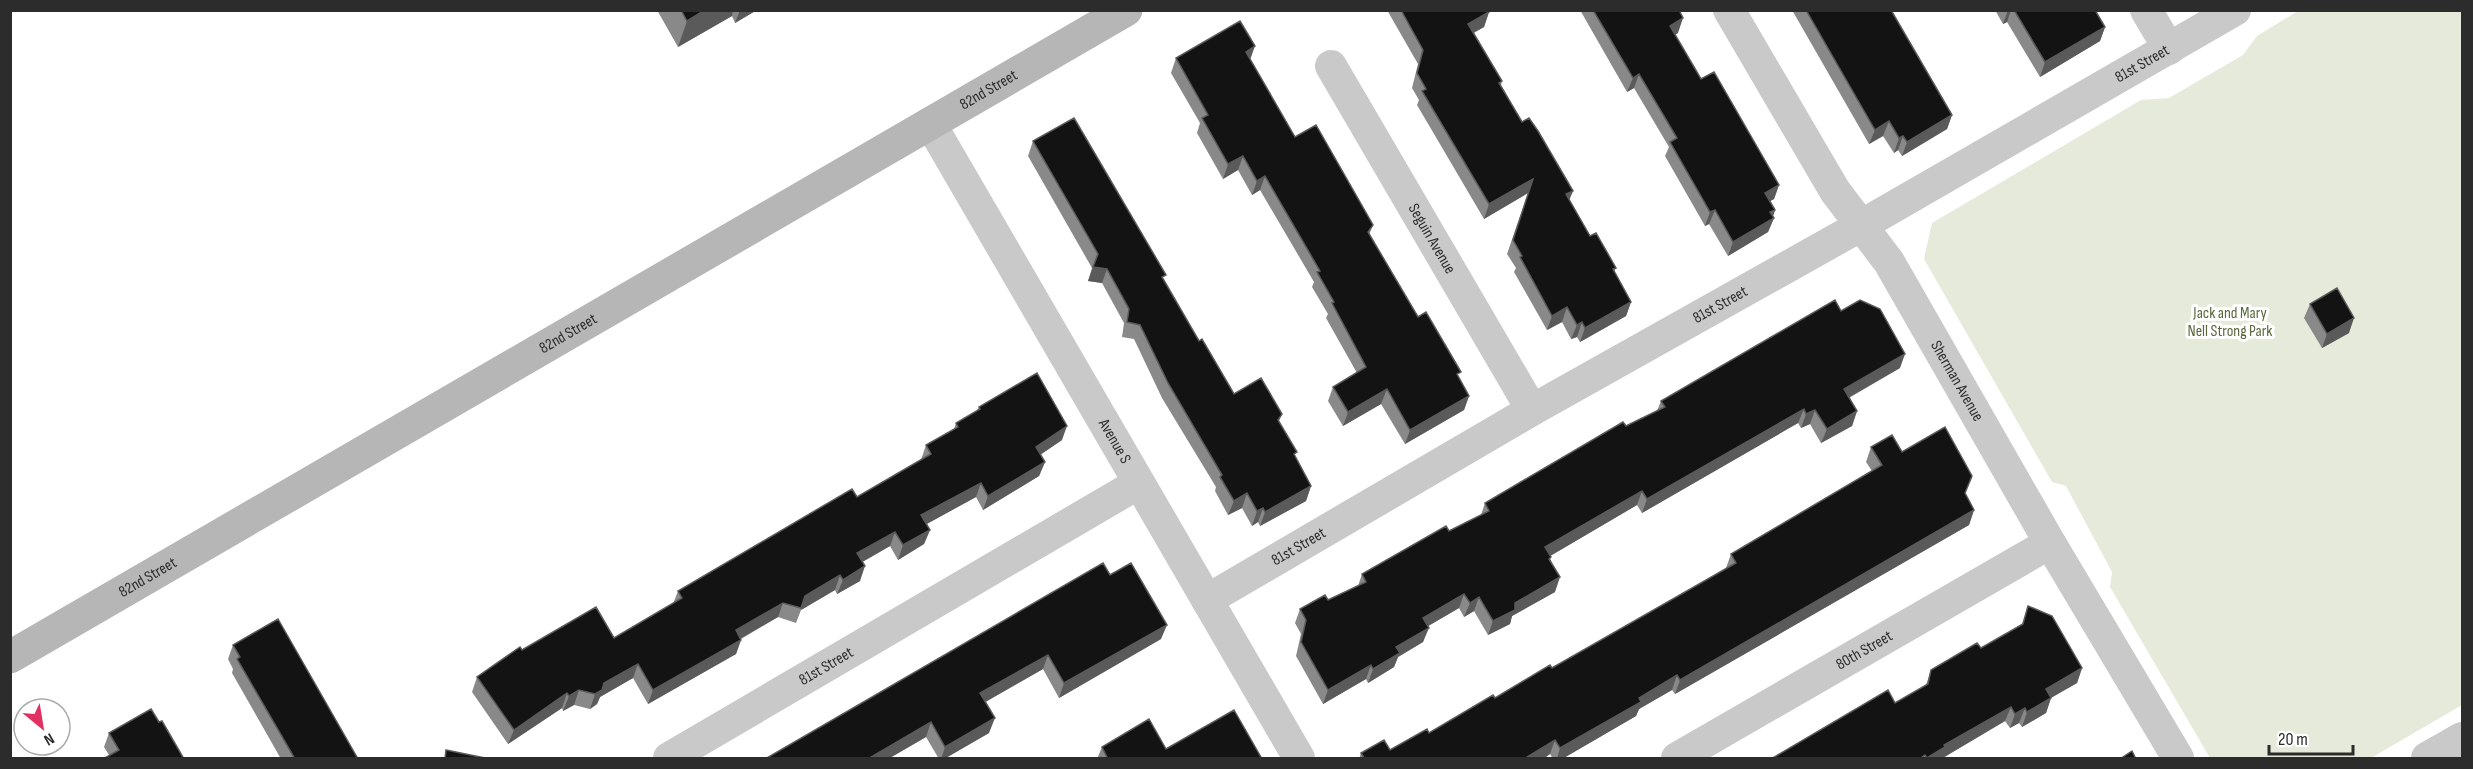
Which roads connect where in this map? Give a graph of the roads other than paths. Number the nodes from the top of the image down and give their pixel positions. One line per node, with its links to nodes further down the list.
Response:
1 (1126, 10): 7 (main road, 82nd Street)
2 (1729, 10): 8 (street, Sherman Avenue)
3 (2146, 10): 5 (street)
4 (2235, 10): 5 (street, 81st Street)
5 (2169, 49): 8 (street, 81st Street)
6 (1331, 66): 9 (street, Seguin Avenue)
7 (930, 123): 10 (street, Avenue S); 13 (main road, 82nd Street)
8 (1862, 225): 9 (street, 81st Street); 11 (street, Sherman Avenue)
9 (1532, 410): 12 (street, 81st Street)
10 (1139, 483): 12 (street, Avenue S); 15 (street, 81st Street)
11 (2050, 543): 17 (street, 80th Street); 18 (street, Sherman Avenue)
12 (1207, 600): 16 (street, Avenue S)
13 (10, 657)
14 (2463, 738): 19 (street)
15 (669, 759)
16 (1299, 759)
17 (1677, 759)
18 (2178, 759)
19 (2427, 759)

